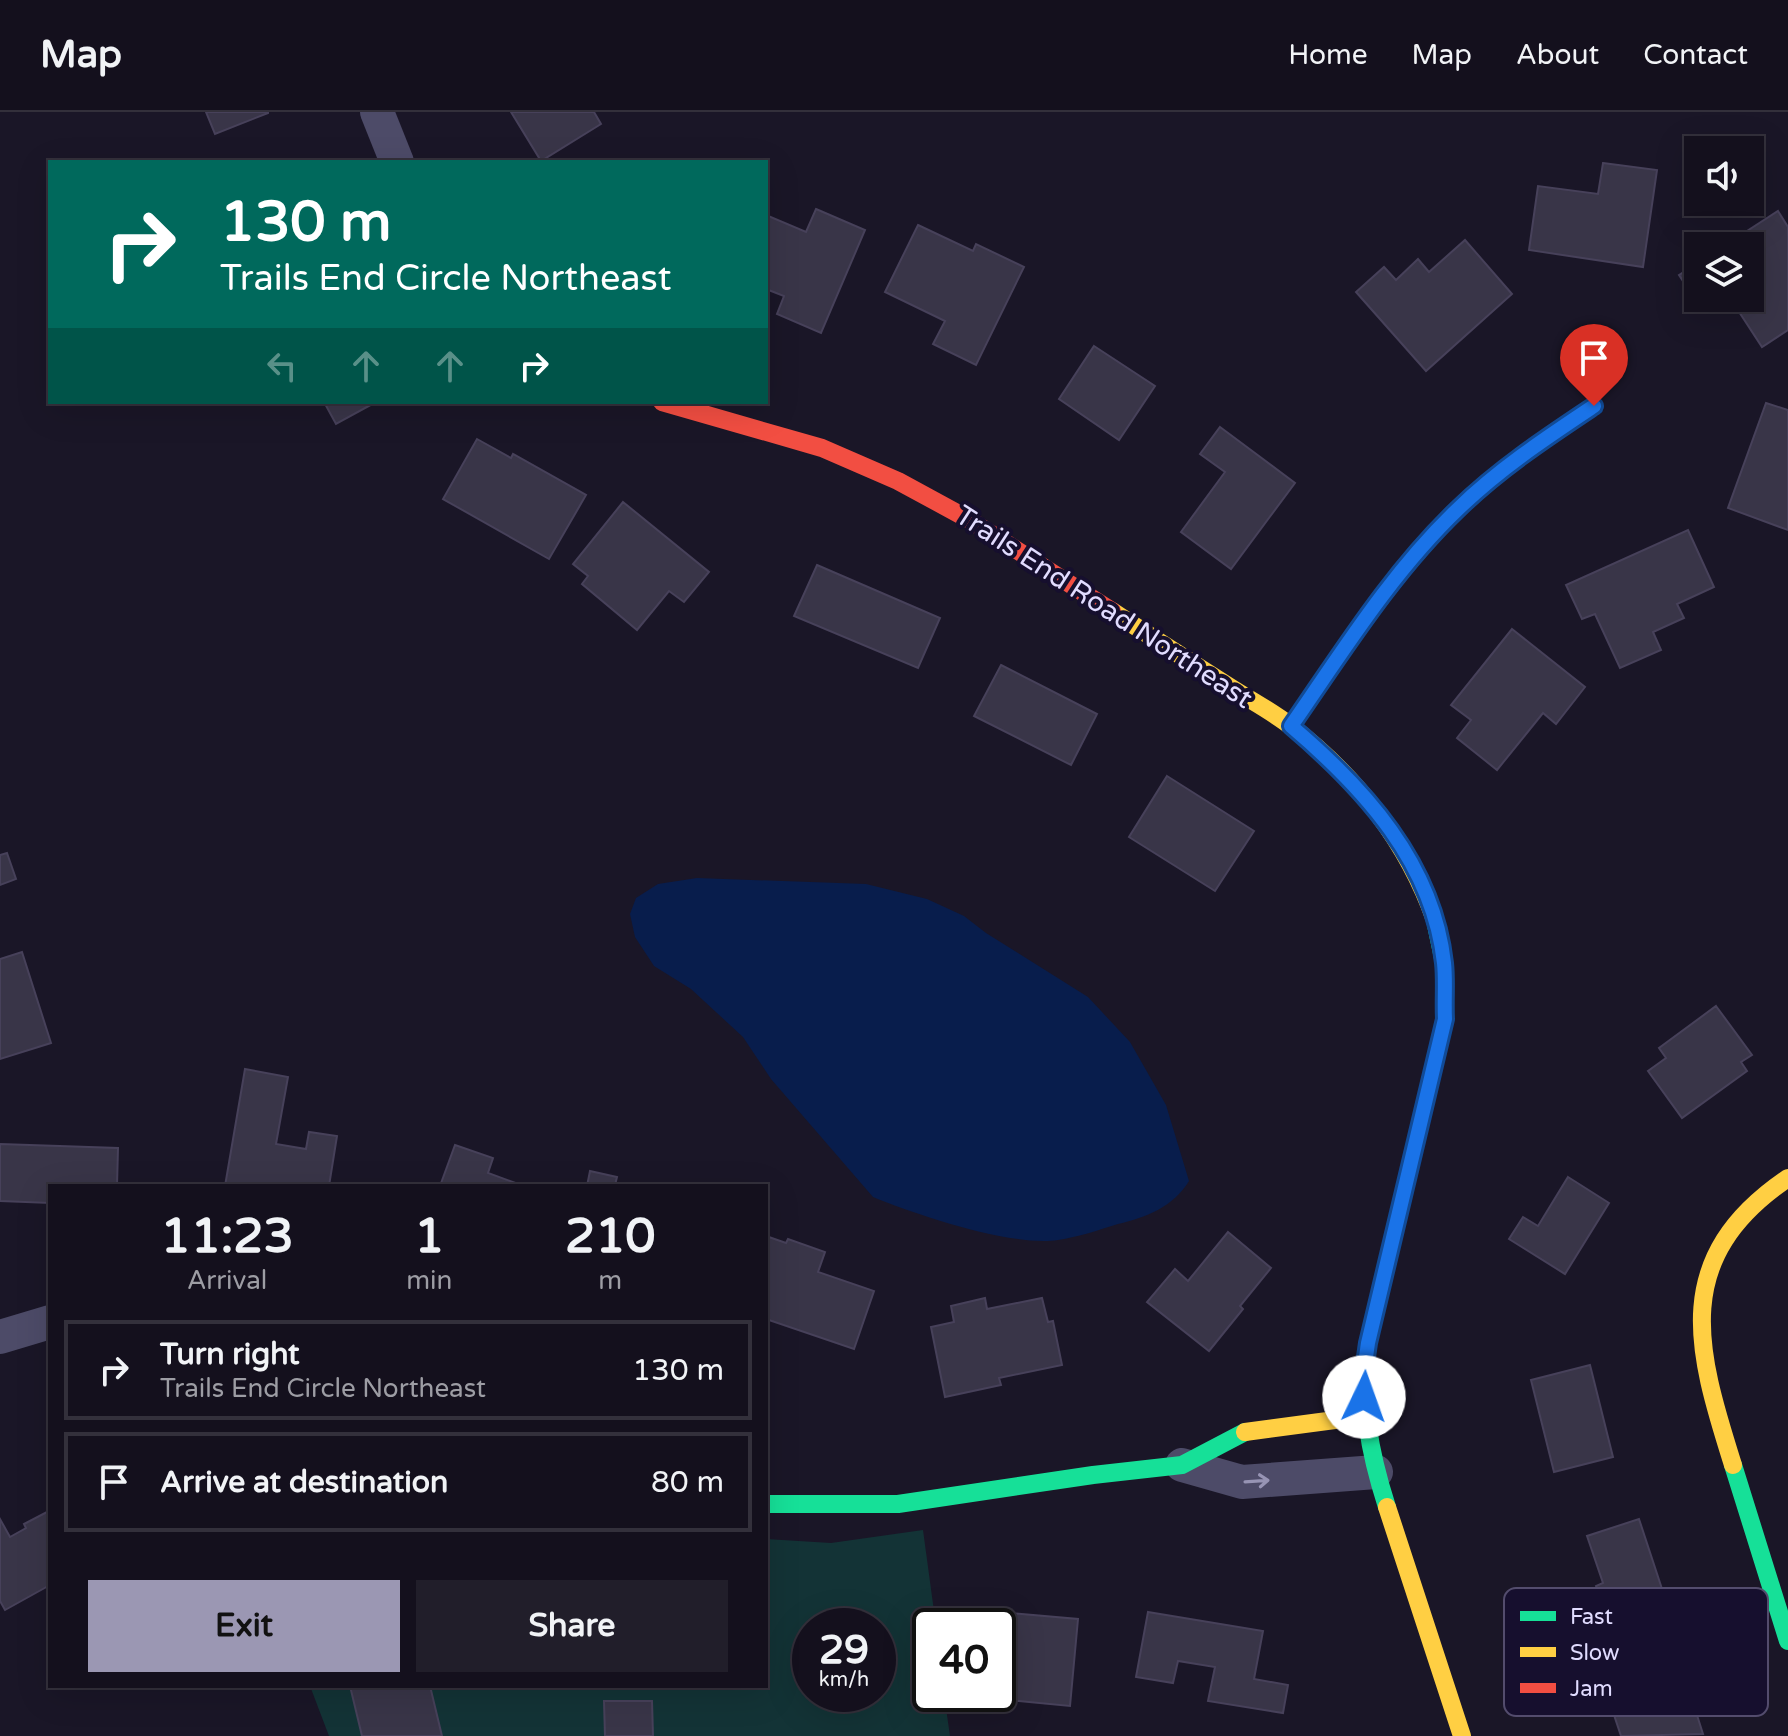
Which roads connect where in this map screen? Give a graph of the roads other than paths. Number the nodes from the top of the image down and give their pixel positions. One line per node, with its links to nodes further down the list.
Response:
1 (377, 112): 2 (street)
2 (396, 160)
3 (669, 404): 5 (street, Trails End Road Northeast)
4 (1594, 406): 5 (street)
5 (1291, 726): 9 (street, Trails End Road Northeast)
6 (1788, 1178): 13 (street)
7 (48, 1323): 8 (street)
8 (0, 1337)
9 (1365, 1416): 10 (street); 11 (street, Trails End Road Northeast)
10 (1182, 1465): 11 (street, one-way to 11); 12 (street)
11 (1376, 1472): 14 (street, Trails End Road Northeast)
12 (768, 1504)
13 (1788, 1641)
14 (1462, 1736)

